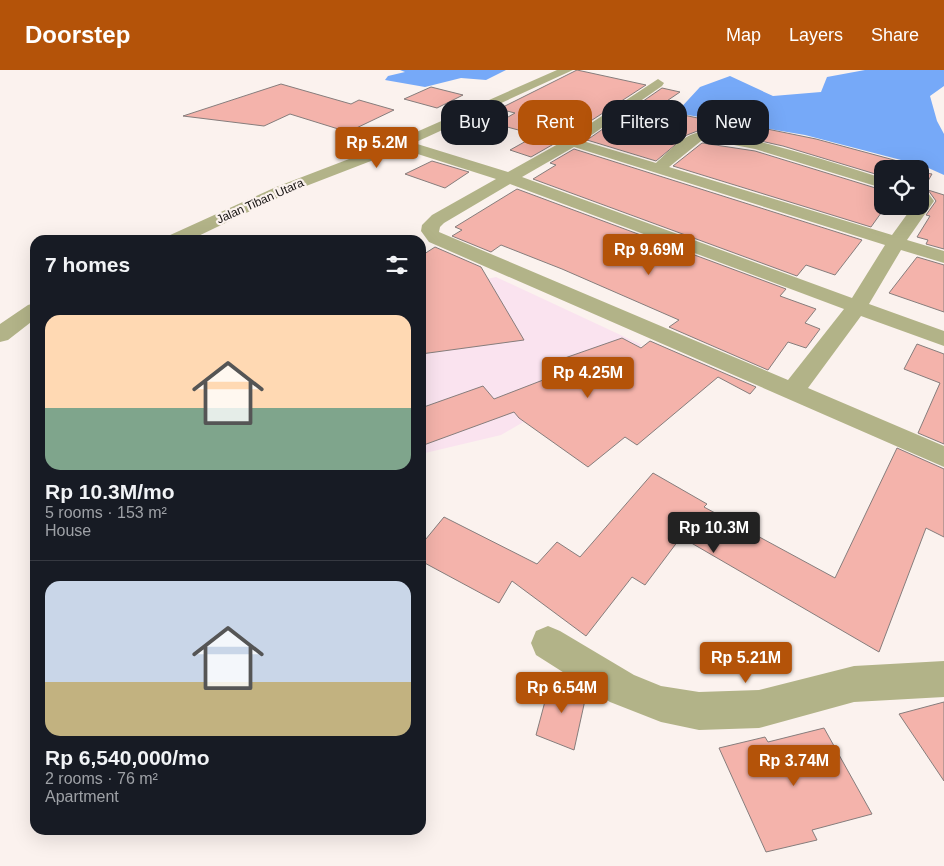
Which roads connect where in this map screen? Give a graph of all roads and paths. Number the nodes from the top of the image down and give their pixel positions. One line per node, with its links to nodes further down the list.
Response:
1 (567, 70): 4 (street, Jalan Tiban Utara)
2 (658, 84): 3 (street)
3 (592, 129)
4 (401, 144): 8 (street); 11 (street, Jalan Tiban Utara)
5 (567, 145): 8 (street)
6 (582, 145): 7 (street)
7 (658, 169): 9 (street); 12 (street)
8 (509, 178): 14 (street); 18 (street)
9 (874, 180)
10 (916, 215): 12 (street)
11 (186, 235)
12 (896, 242): 13 (street); 14 (street)
13 (944, 257)
14 (856, 308): 17 (street); 18 (street)
15 (30, 312): 16 (street)
16 (2, 331)
17 (944, 339)
18 (793, 391): 19 (street)
19 (944, 457)
20 (548, 642): 21 (street)
21 (944, 678)

